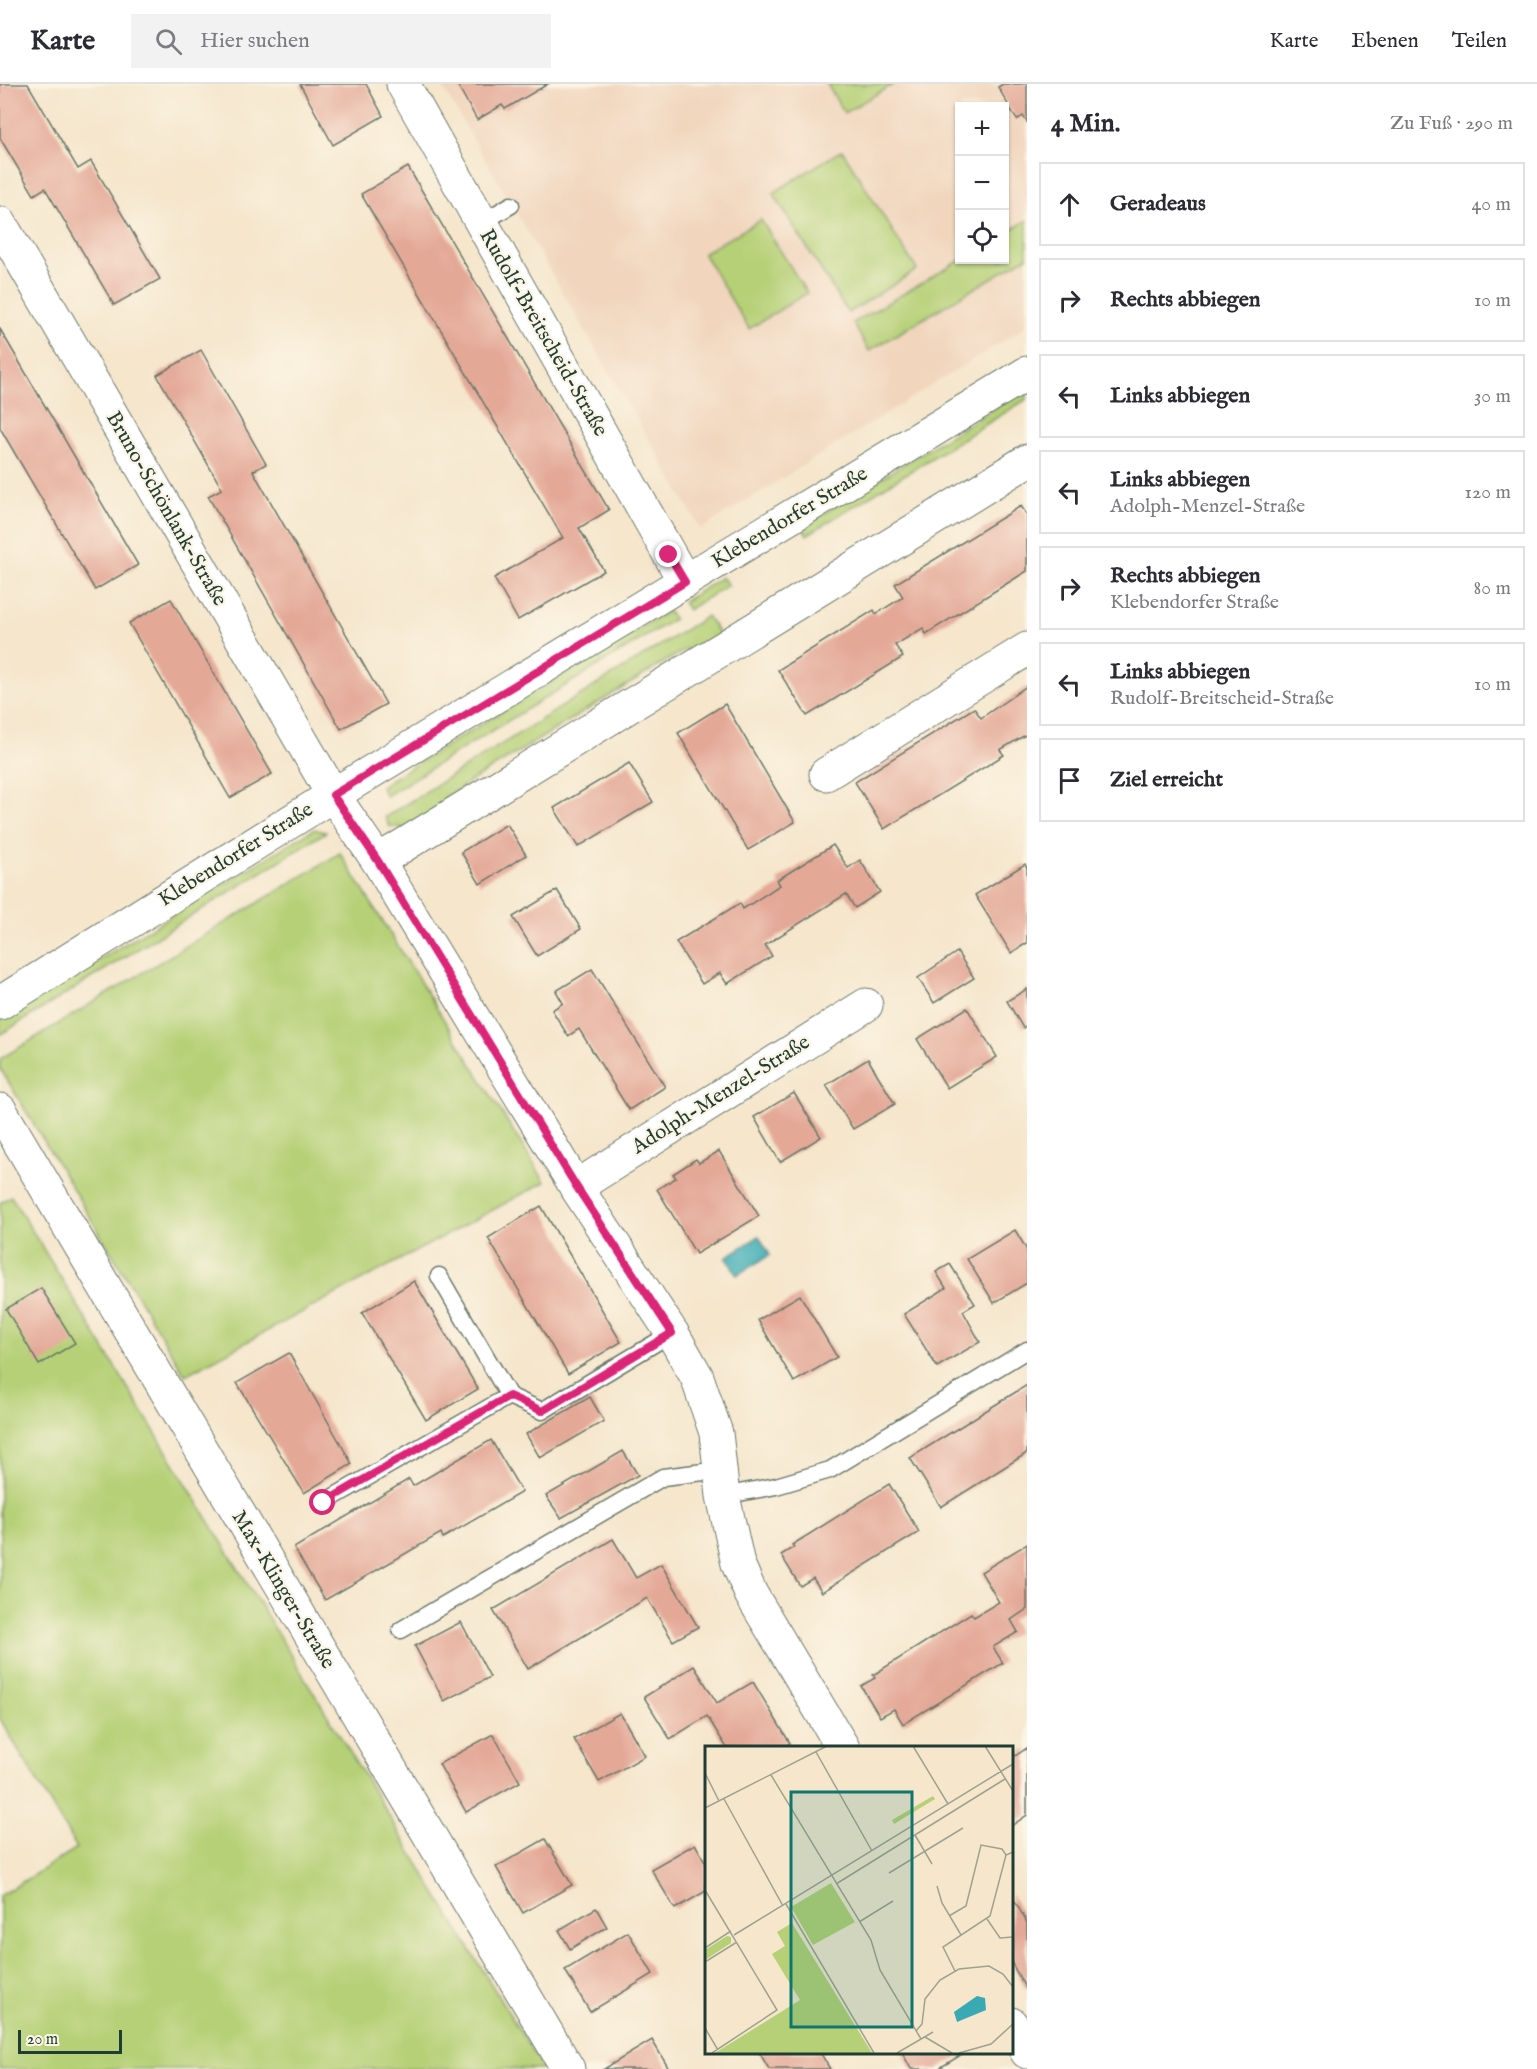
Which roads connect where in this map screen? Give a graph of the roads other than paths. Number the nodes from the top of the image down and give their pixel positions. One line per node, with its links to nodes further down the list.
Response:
1 (403, 84): 4 (street, Rudolf-Breitscheid-Straße)
2 (511, 205): 4 (lane)
3 (0, 223): 10 (street, Bruno-Schönlank-Straße)
4 (481, 223): 7 (street, Rudolf-Breitscheid-Straße)
5 (1027, 373): 7 (street, Klebendorfer Straße)
6 (1027, 461): 11 (street)
7 (685, 582): 10 (street, Klebendorfer Straße)
8 (1027, 649): 9 (street)
9 (826, 774)
10 (333, 795): 11 (street); 12 (street, Klebendorfer Straße)
11 (378, 861): 15 (street)
12 (0, 1003)
13 (866, 1005): 15 (street, Adolph-Menzel-Straße)
14 (0, 1110): 26 (street, Max-Klinger-Straße)
15 (576, 1186): 17 (street)
16 (439, 1276): 19 (lane)
17 (672, 1333): 19 (lane); 20 (street)
18 (1027, 1350): 20 (lane)
19 (509, 1396): 21 (lane)
20 (721, 1483): 22 (lane); 23 (street)
21 (323, 1503)
22 (401, 1630)
23 (842, 1746)
24 (1012, 2026): 25 (street)
25 (1027, 2052)
26 (568, 2069)

